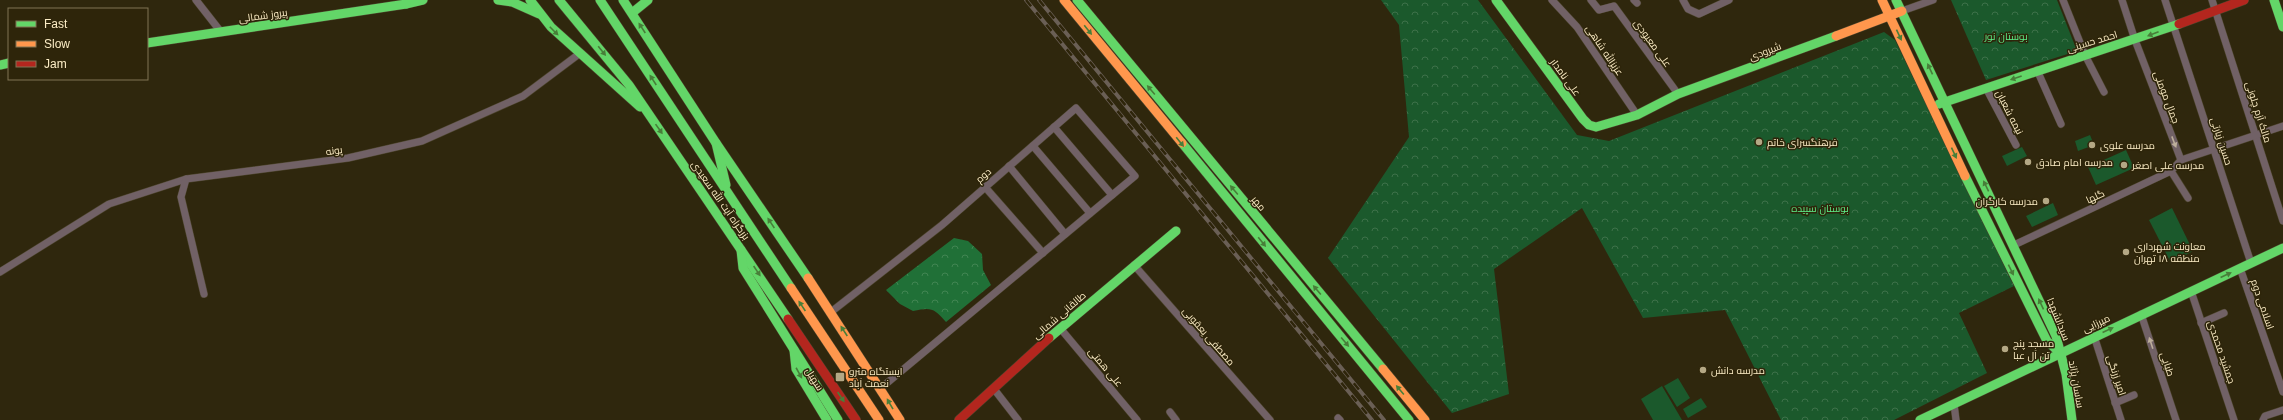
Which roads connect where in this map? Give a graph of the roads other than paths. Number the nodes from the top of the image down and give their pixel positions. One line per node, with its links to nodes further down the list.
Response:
1 (196, 0): 33 (street)
2 (424, 0): 25 (main road, پیروز شمالی)
3 (498, 0): 29 (main road)
4 (530, 0): 29 (main road)
5 (559, 0): 45 (main road, بزرگراه آیت الله سعیدی, one-way to 45)
6 (600, 0): 61 (main road, بزرگراه آیت الله سعیدی, one-way to 6)
7 (623, 0): 28 (main road)
8 (648, 0): 28 (main road)
9 (1064, 0): 47 (main road, one-way to 47)
10 (1077, 0): 46 (main road, مهر, one-way to 10)
11 (1496, 0): 44 (main road, علی نامدار)
12 (1552, 0): 44 (street, عزیزالله شاهی)
13 (1591, 0): 41 (street, علی معبودی)
14 (1683, 0): 15 (street)
15 (1729, 0)
16 (1882, 0): 30 (main road, سیدالشهدا)
17 (1896, 0): 27 (main road, سیدالشهدا)
18 (1933, 0): 27 (street)
19 (2063, 0): 37 (street)
20 (2122, 0): 34 (street, جمال مومنی)
21 (2166, 0): 31 (street, حسین زیارتی)
22 (2212, 0): 26 (street, مالک آزم چلونی)
23 (2244, 0): 26 (main road, احمد حسینی)
24 (2274, 0): 32 (main road)
25 (408, 2): 33 (main road, پیروز شمالی)
26 (2215, 10): 31 (main road, احمد حسینی); 51 (street, مالک آزم چلونی)
27 (1902, 11): 30 (main road, شیرودی); 42 (main road, سیدالشهدا, one-way to 27)
28 (632, 13): 52 (main road, one-way to 28)
29 (539, 14): 36 (main road, one-way to 36)
30 (1890, 15): 41 (main road, شیرودی); 43 (main road, سیدالشهدا, one-way to 43)
31 (2175, 25): 34 (main road, احمد حسینی, one-way to 34); 55 (street, حسین زیارتی)
32 (2283, 27)
33 (221, 32): 35 (main road, پیروز شمالی)
34 (2135, 40): 37 (main road, احمد حسینی); 56 (street, جمال مومنی, one-way to 56)
35 (148, 43)
36 (579, 54): 45 (main road); 59 (street, پونه)
37 (2085, 55): 38 (main road, احمد حسینی); 40 (street)
38 (2037, 70): 39 (main road, احمد حسینی, one-way to 39); 48 (street)
39 (1986, 88): 42 (main road, احمد حسینی); 53 (street, نیمه شعبان)
40 (2104, 92)
41 (1678, 94): 44 (main road, شیرودی)
42 (1945, 102): 43 (main road, احمد حسینی); 68 (main road, سیدالشهدا, one-way to 42)
43 (1933, 107): 71 (main road, سیدالشهدا, one-way to 71)
44 (1637, 115)
45 (650, 116): 69 (main road, بزرگراه آیت الله سعیدی, one-way to 69)
46 (1172, 116): 47 (main road); 106 (main road, مهر, one-way to 46)
47 (1165, 123): 105 (main road, one-way to 105)
48 (2061, 124)
49 (2283, 126): 51 (street)
50 (1054, 127): 54 (street, دوم); 62 (street); 62 (street, دوم)
51 (2256, 135): 55 (street); 65 (street, مالک آزم چلونی)
52 (716, 143): 61 (main road); 79 (main road, one-way to 52)
53 (2016, 145)
54 (1033, 146): 57 (street, دوم); 64 (street)
55 (2215, 150): 56 (street); 73 (street, حسین زیارتی)
56 (2181, 160): 58 (street, گلها)
57 (1009, 166): 60 (street, دوم); 67 (street)
58 (2171, 171): 63 (street); 68 (street, گلها)
59 (186, 179): 76 (street, پونه); 78 (street)
60 (985, 187): 72 (street); 79 (street, دوم)
61 (728, 195): 98 (main road, بزرگراه آیت الله سعیدی, one-way to 61)
62 (1112, 195): 64 (street)
63 (2188, 198)
64 (1090, 213): 67 (street)
65 (2283, 221)
66 (1176, 231): 74 (main road, طالقانی شمالی)
67 (1065, 234): 72 (street)
68 (2014, 245): 71 (main road); 86 (main road, سیدالشهدا, one-way to 68)
69 (740, 247): 85 (main road); 97 (main road, بزرگراه آیت الله سعیدی, one-way to 97)
70 (2283, 248): 73 (main road, میرزایی)
71 (2002, 252): 86 (main road, سیدالشهدا, one-way to 86)
72 (1042, 253): 87 (street)
73 (2251, 263): 75 (main road, میرزایی)
74 (1134, 265): 83 (main road, طالقانی شمالی); 104 (street, مصطفی یعقوبی)
75 (2240, 268): 77 (main road, میرزایی, one-way to 75); 89 (street, اسلامی دوم)
76 (0, 272)
77 (2191, 291): 81 (main road, میرزایی); 82 (street, جمشید محمدی)
78 (204, 294)
79 (831, 312): 87 (main road, one-way to 79)
80 (2224, 313): 82 (street)
81 (2142, 314): 84 (main road, میرزایی, one-way to 81); 111 (street, طبایی, one-way to 81)
82 (2201, 323): 112 (street, جمشید محمدی)
83 (1060, 328): 88 (main road, طالقانی شمالی); 102 (street, علی همتی)
84 (2094, 336): 86 (main road, میرزایی); 91 (street, امیر زرنگی)
85 (793, 346): 95 (main road, سهیل, one-way to 95); 96 (main road)
86 (2060, 353): 92 (main road, میرزایی); 109 (main road, ساسان پژاند)
87 (881, 388): 99 (main road, one-way to 87)
88 (994, 389): 100 (main road, طالقانی شمالی); 101 (street)
89 (2283, 392)
90 (2134, 395): 91 (street)
91 (2115, 403): 110 (street, امیر زرنگی)
92 (1954, 404): 107 (main road, میرزایی); 108 (street)
93 (2283, 410): 113 (street)
94 (1170, 412): 103 (street)
95 (827, 420)
96 (838, 420)
97 (856, 420)
98 (879, 420)
99 (900, 420)
100 (959, 420)
101 (1018, 420)
102 (1137, 420)
103 (1176, 420)
104 (1270, 420)
105 (1409, 420)
106 (1425, 420)
107 (1920, 420)
108 (1956, 420)
109 (2072, 420)
110 (2121, 420)
111 (2176, 420)
112 (2234, 420)
113 (2264, 420)

